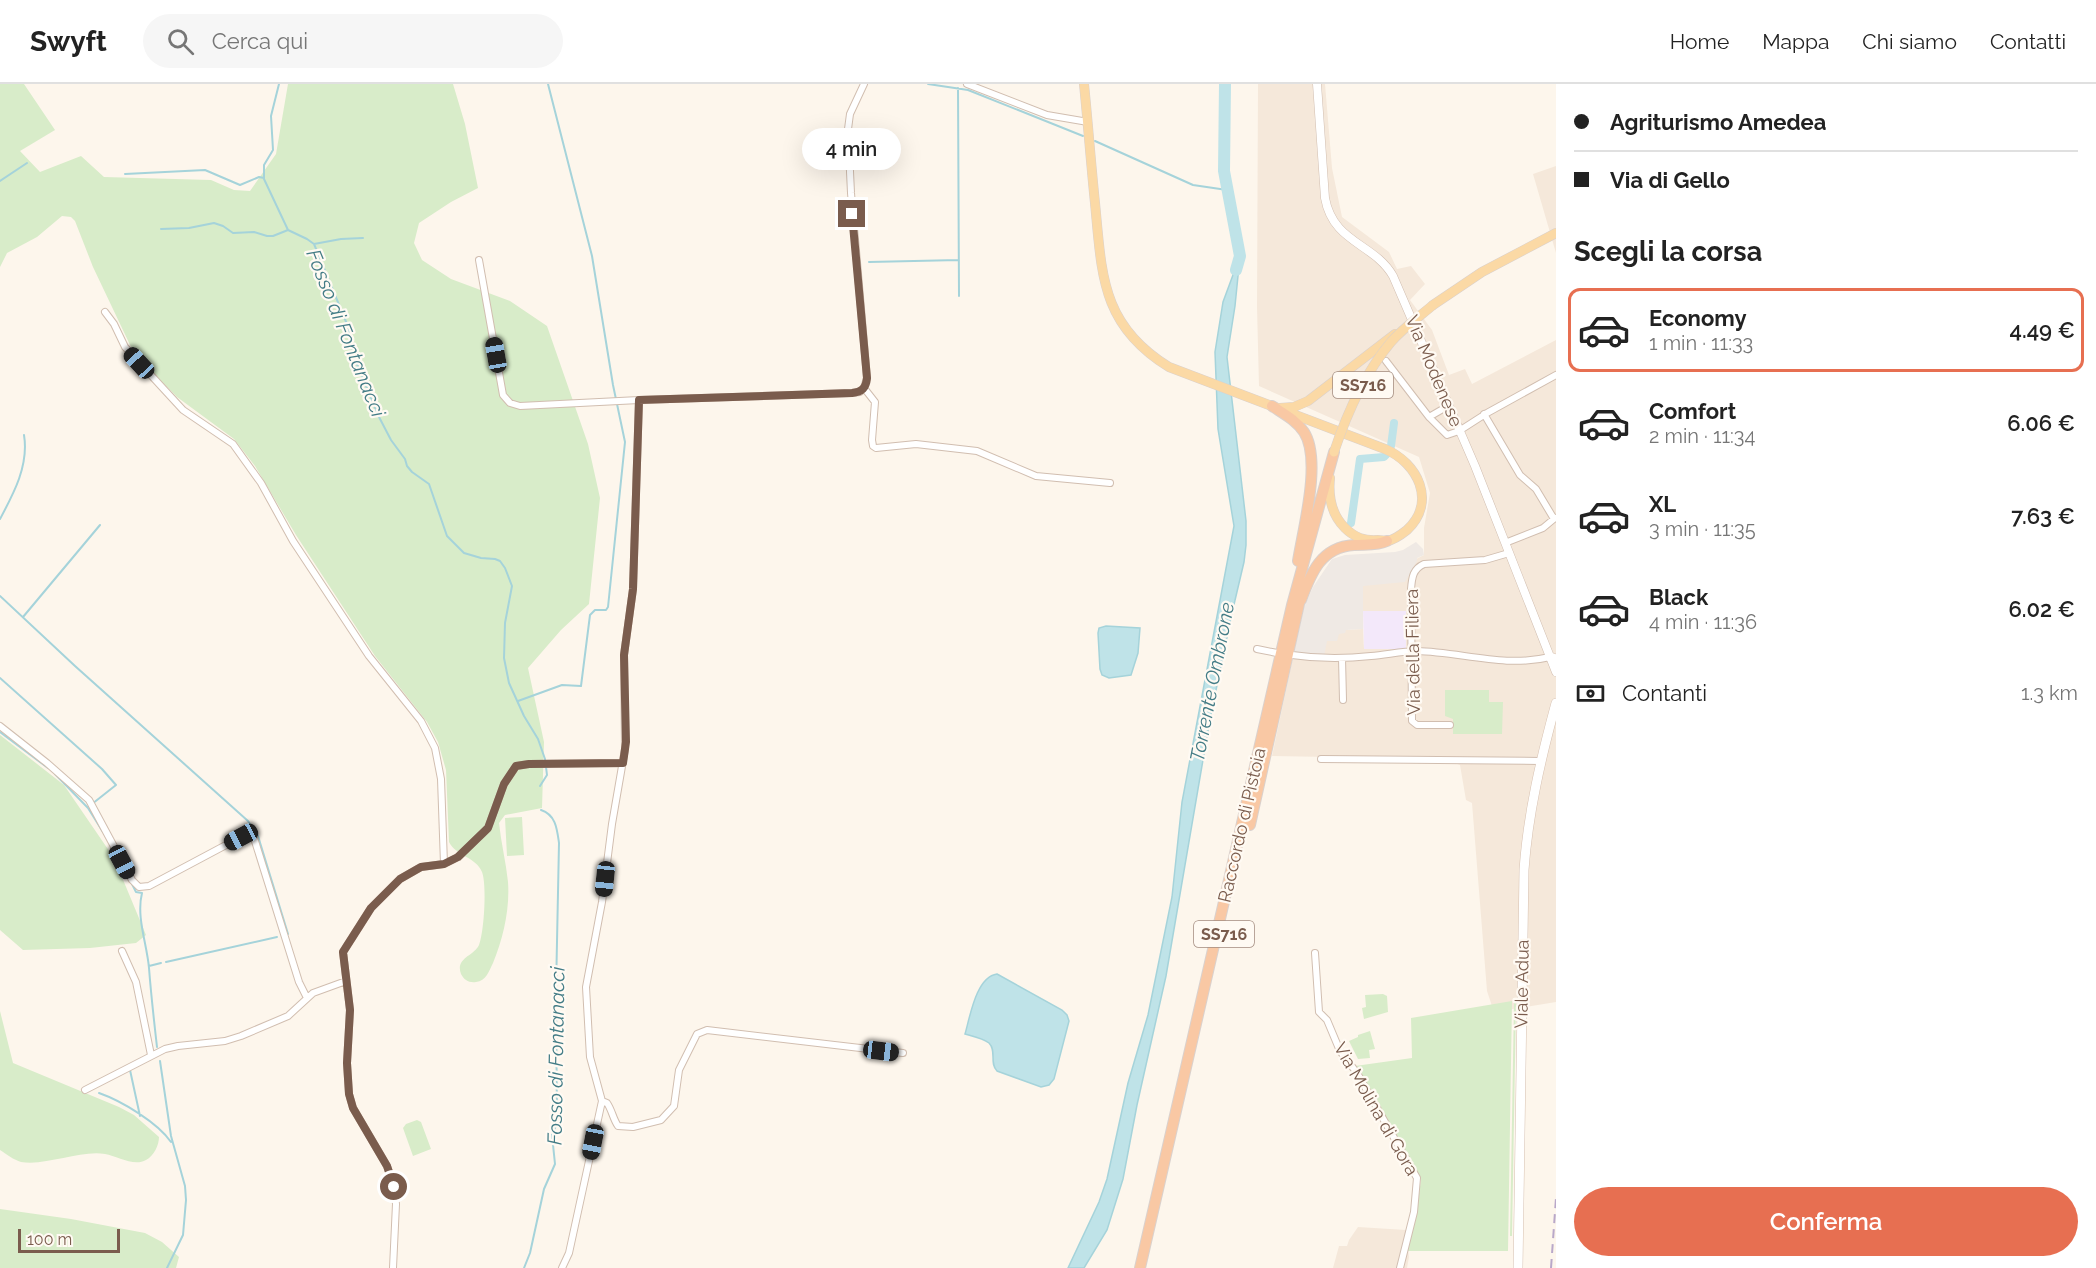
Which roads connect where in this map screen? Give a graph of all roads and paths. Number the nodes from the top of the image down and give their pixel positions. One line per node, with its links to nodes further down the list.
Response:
1 (864, 84): 12 (street)
2 (967, 84): 5 (street)
3 (1084, 84): 5 (main road)
4 (1317, 84): 15 (street, Via Modenese)
5 (1088, 122): 14 (main road)
6 (1556, 233): 9 (main road, Raccordo di Pistoia / SS716, bridge)
7 (479, 260): 13 (street)
8 (105, 312): 40 (street)
9 (1407, 326): 14 (main road, bridge); 19 (main road, Raccordo di Pistoia / SS716, bridge)
10 (1386, 361): 17 (street)
11 (1556, 375): 16 (street)
12 (864, 388): 13 (street); 20 (street)
13 (639, 400): 39 (street)
14 (1272, 406): 22 (main road); 25 (highway)
15 (1448, 406): 17 (street); 18 (street, Via Modenese)
16 (1484, 414): 18 (street); 21 (street)
17 (1429, 417): 18 (street)
18 (1459, 431): 23 (street, Via Modenese)
19 (1334, 452): 22 (main road); 25 (highway, Raccordo di Pistoia / SS716)
20 (1110, 483)
21 (1555, 518): 23 (street)
22 (1387, 541): 25 (highway)
23 (1505, 543): 24 (street, Via Modenese)
24 (1509, 553): 27 (street, Via della Filiera); 31 (street, Via Modenese)
25 (1297, 603): 51 (highway, Raccordo di Pistoia / SS716); 52 (highway, Raccordo di Pistoia / SS716)
26 (1257, 649): 28 (street)
27 (1412, 651): 30 (street); 31 (street); 35 (street, Via della Filiera)
28 (1277, 653)
29 (1292, 655): 30 (street)
30 (1342, 658): 33 (street)
31 (1553, 658): 32 (street, Via Modenese)
32 (1556, 672)
33 (1343, 700)
34 (1555, 707): 38 (main road, Viale Adua)
35 (1450, 725)
36 (0, 726): 44 (street)
37 (1321, 759): 38 (street)
38 (1540, 761): 54 (main road, Viale Adua)
39 (623, 763): 40 (street); 48 (street)
40 (444, 864): 43 (street)
41 (122, 951): 46 (street)
42 (1315, 953): 53 (street, Via Molina di Gora)
43 (346, 981): 44 (street); 49 (street)
44 (307, 998): 46 (street)
45 (903, 1053): 48 (street)
46 (151, 1055): 47 (street)
47 (85, 1090)
48 (602, 1101): 50 (street)
49 (393, 1268)
50 (562, 1268)
51 (1140, 1268)
52 (1148, 1268)
53 (1400, 1268)
54 (1518, 1268)

